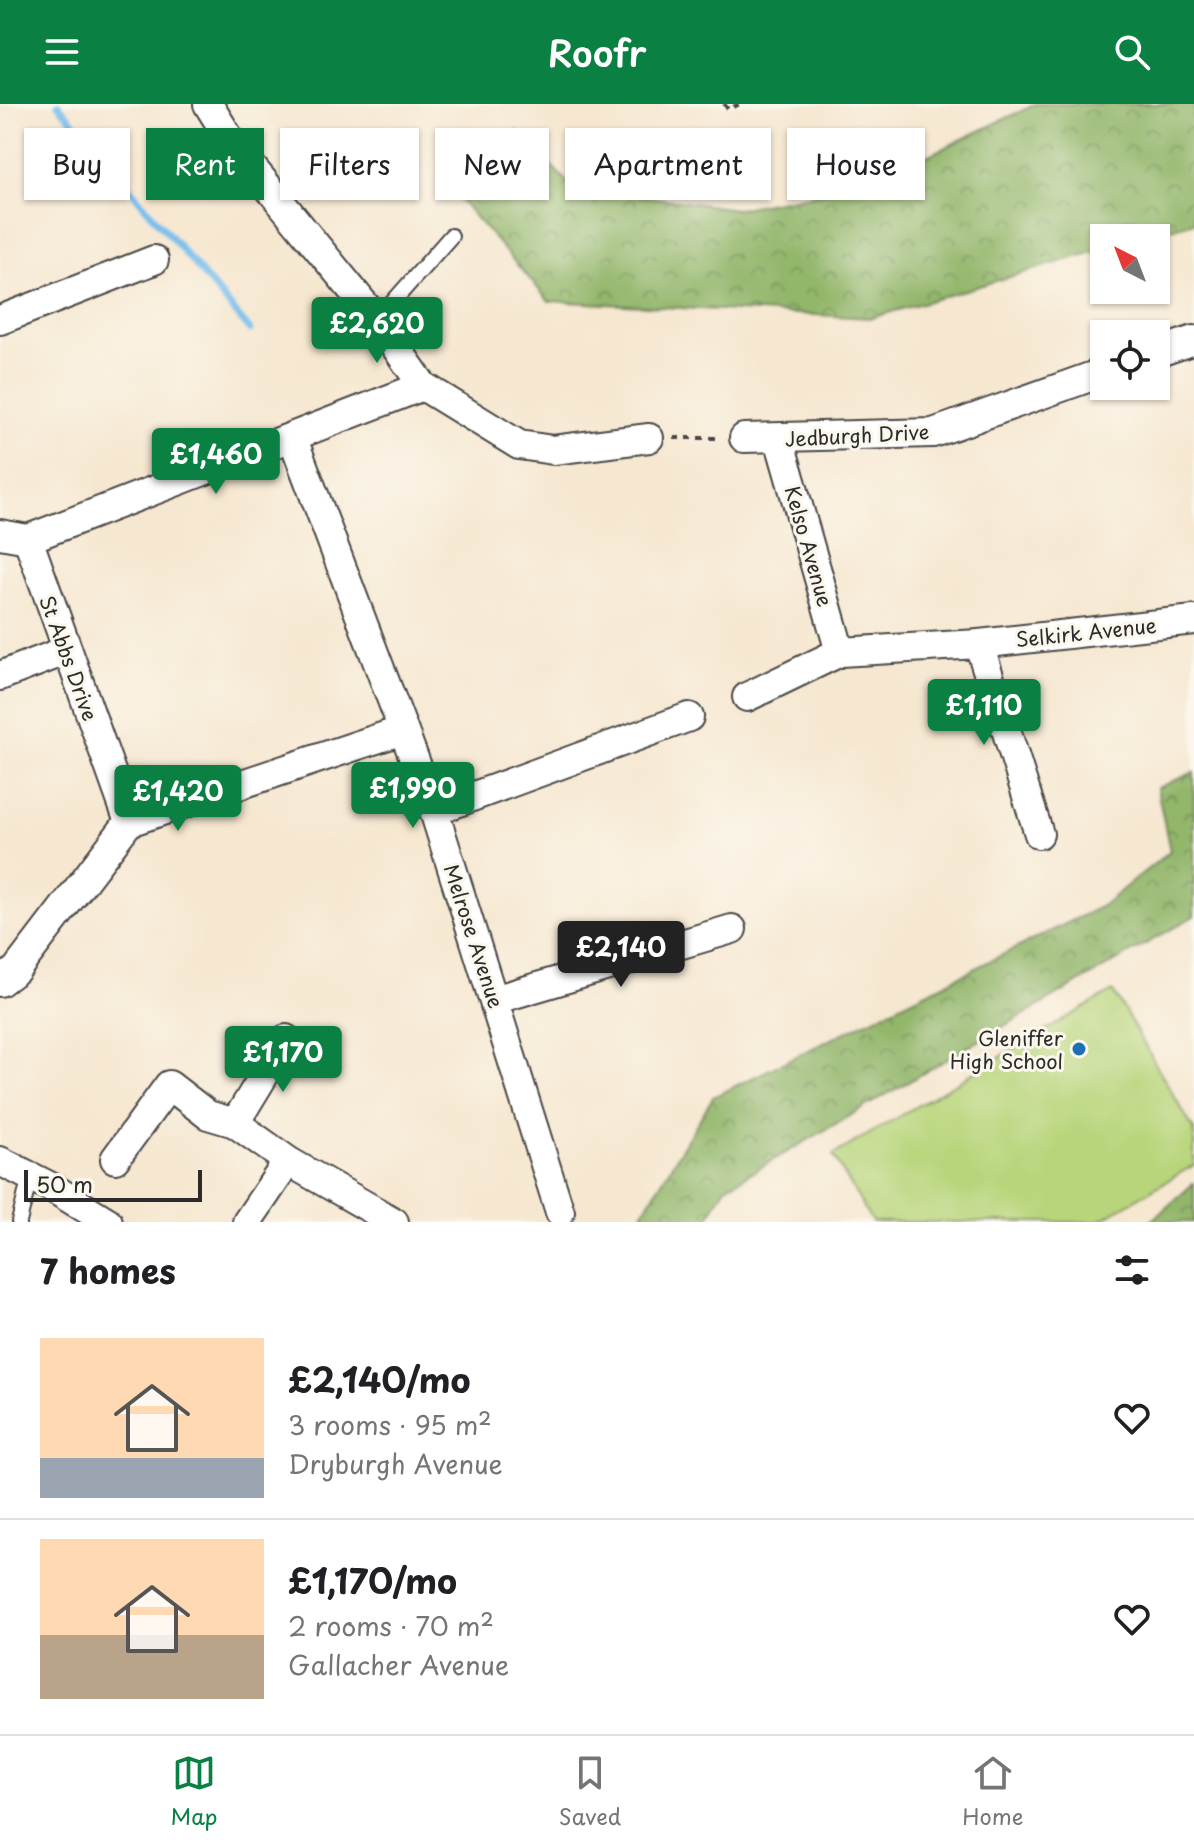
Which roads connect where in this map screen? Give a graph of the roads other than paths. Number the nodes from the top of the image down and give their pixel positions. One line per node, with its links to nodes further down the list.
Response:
1 (208, 104): 5 (street)
2 (451, 236): 5 (lane)
3 (154, 260): 4 (street)
4 (0, 320)
5 (377, 320): 9 (street)
6 (1194, 340): 7 (street)
7 (1170, 348)
8 (1090, 377): 13 (street, Jedburgh Drive)
9 (423, 386): 10 (street); 12 (street)
10 (649, 438)
11 (744, 438): 13 (street, Jedburgh Drive)
12 (293, 439): 14 (street); 22 (street, Melrose Avenue)
13 (779, 439): 18 (street, Kelso Avenue)
14 (14, 537): 17 (street, St Abbs Drive)
15 (1194, 620): 16 (street, Selkirk Avenue)
16 (979, 644): 18 (street, Selkirk Avenue); 25 (street)
17 (65, 651): 19 (street); 24 (street, St Abbs Drive)
18 (840, 652): 20 (street, Selkirk Avenue)
19 (0, 676)
20 (747, 697)
21 (689, 717): 23 (street)
22 (403, 730): 23 (street, Melrose Avenue); 24 (street)
23 (434, 811): 28 (street, Melrose Avenue)
24 (129, 822): 27 (street)
25 (1039, 834)
26 (732, 929): 28 (street)
27 (0, 982)
28 (494, 1000): 35 (street, Melrose Avenue)
29 (286, 1039): 30 (street)
30 (235, 1123): 31 (street); 33 (street)
31 (115, 1159)
32 (0, 1161): 34 (street)
33 (288, 1161): 38 (street); 39 (street)
34 (30, 1176): 36 (lane); 37 (street)
35 (560, 1212)
36 (19, 1222)
37 (108, 1222)
38 (247, 1222)
39 (394, 1222)

